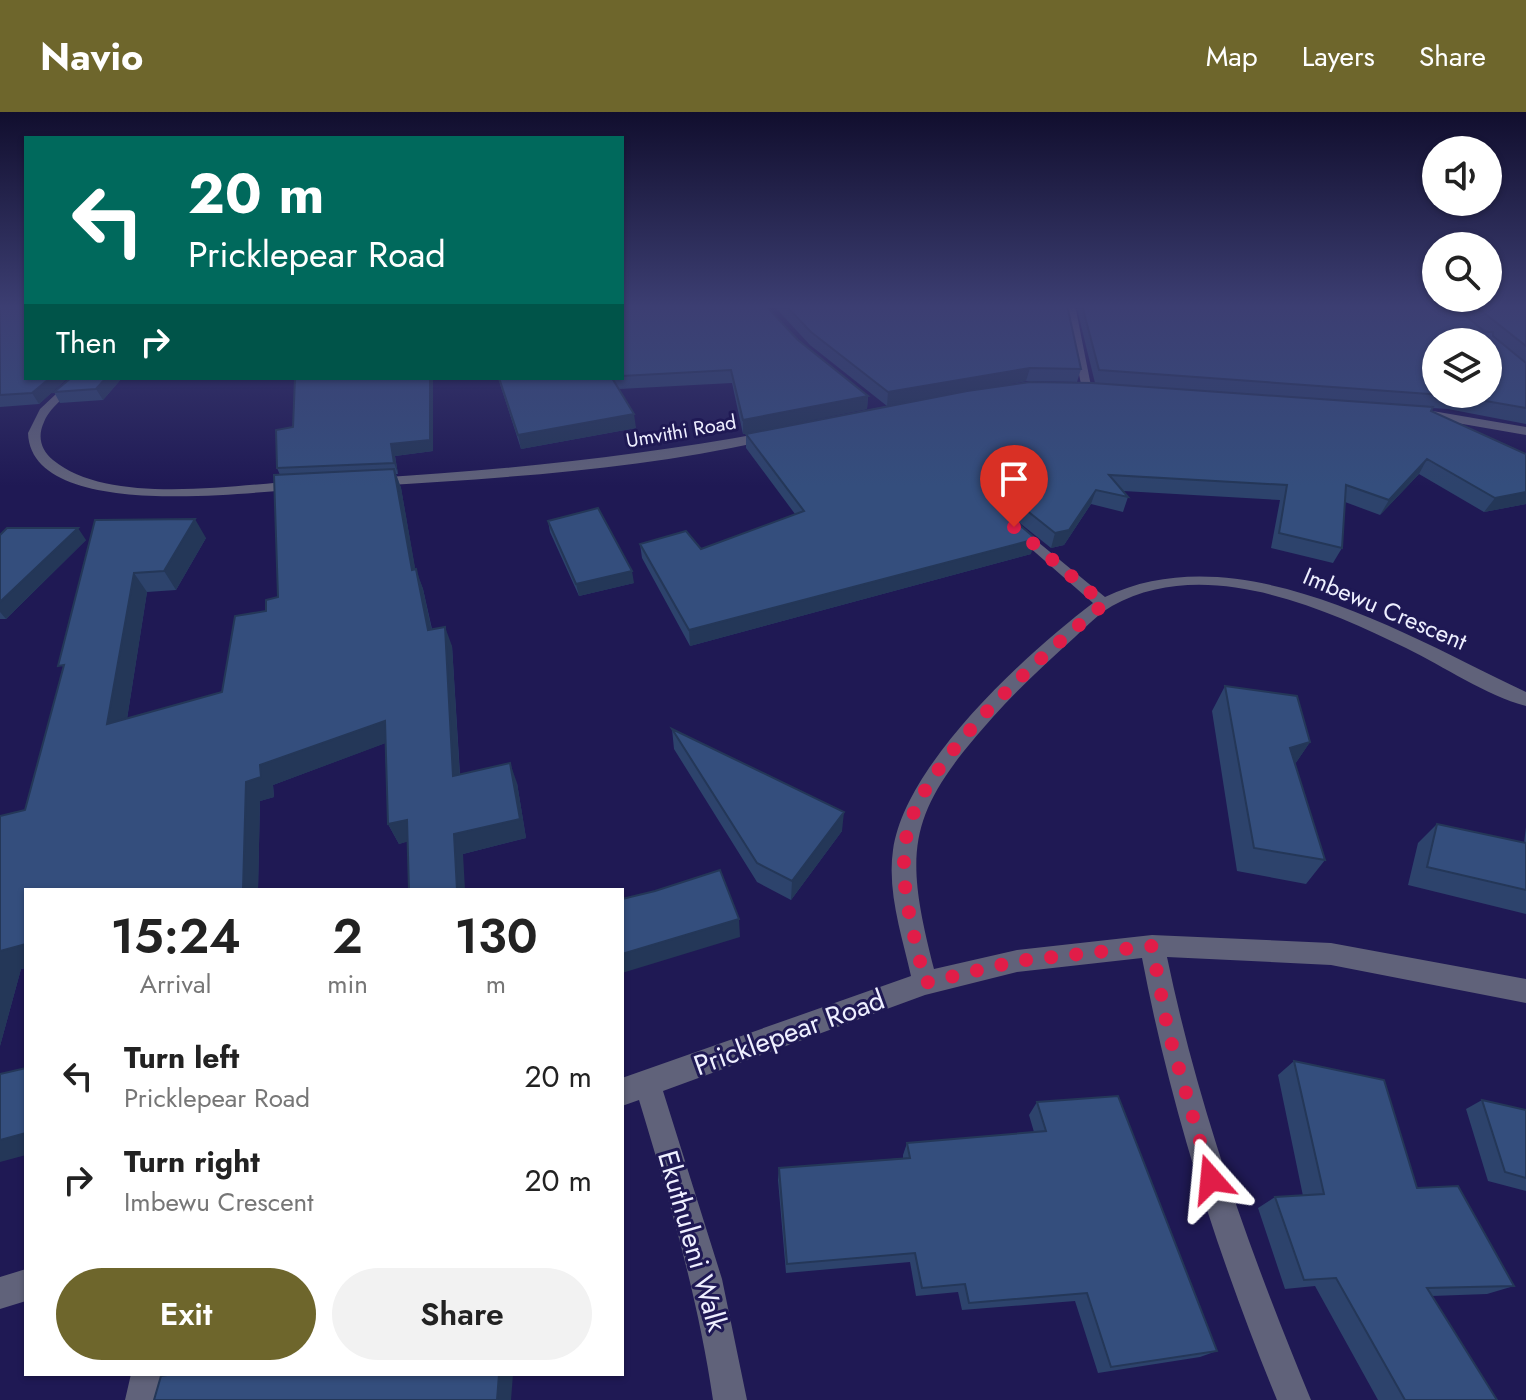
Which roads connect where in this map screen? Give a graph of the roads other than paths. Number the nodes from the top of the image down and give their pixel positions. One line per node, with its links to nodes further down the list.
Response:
1 (1079, 365): 3 (street)
2 (78, 380): 8 (street)
3 (1104, 390)
4 (1406, 411): 5 (street)
5 (1526, 431)
6 (791, 432): 7 (street, Umvithi Road)
7 (355, 483)
8 (309, 485)
9 (1003, 518): 10 (street)
10 (1104, 604): 11 (street, Imbewu Crescent); 13 (street, Imbewu Crescent)
11 (1526, 700)
12 (1152, 946): 13 (street, Pricklepear Road); 14 (street, Pricklepear Road); 21 (street)
13 (925, 983): 15 (street, Pricklepear Road)
14 (1526, 991)
15 (635, 1088): 20 (street, Ekuthuleni Walk)
16 (24, 1286): 17 (street)
17 (0, 1293)
18 (148, 1376): 19 (street)
19 (142, 1400)
20 (730, 1400)
21 (1294, 1400)

